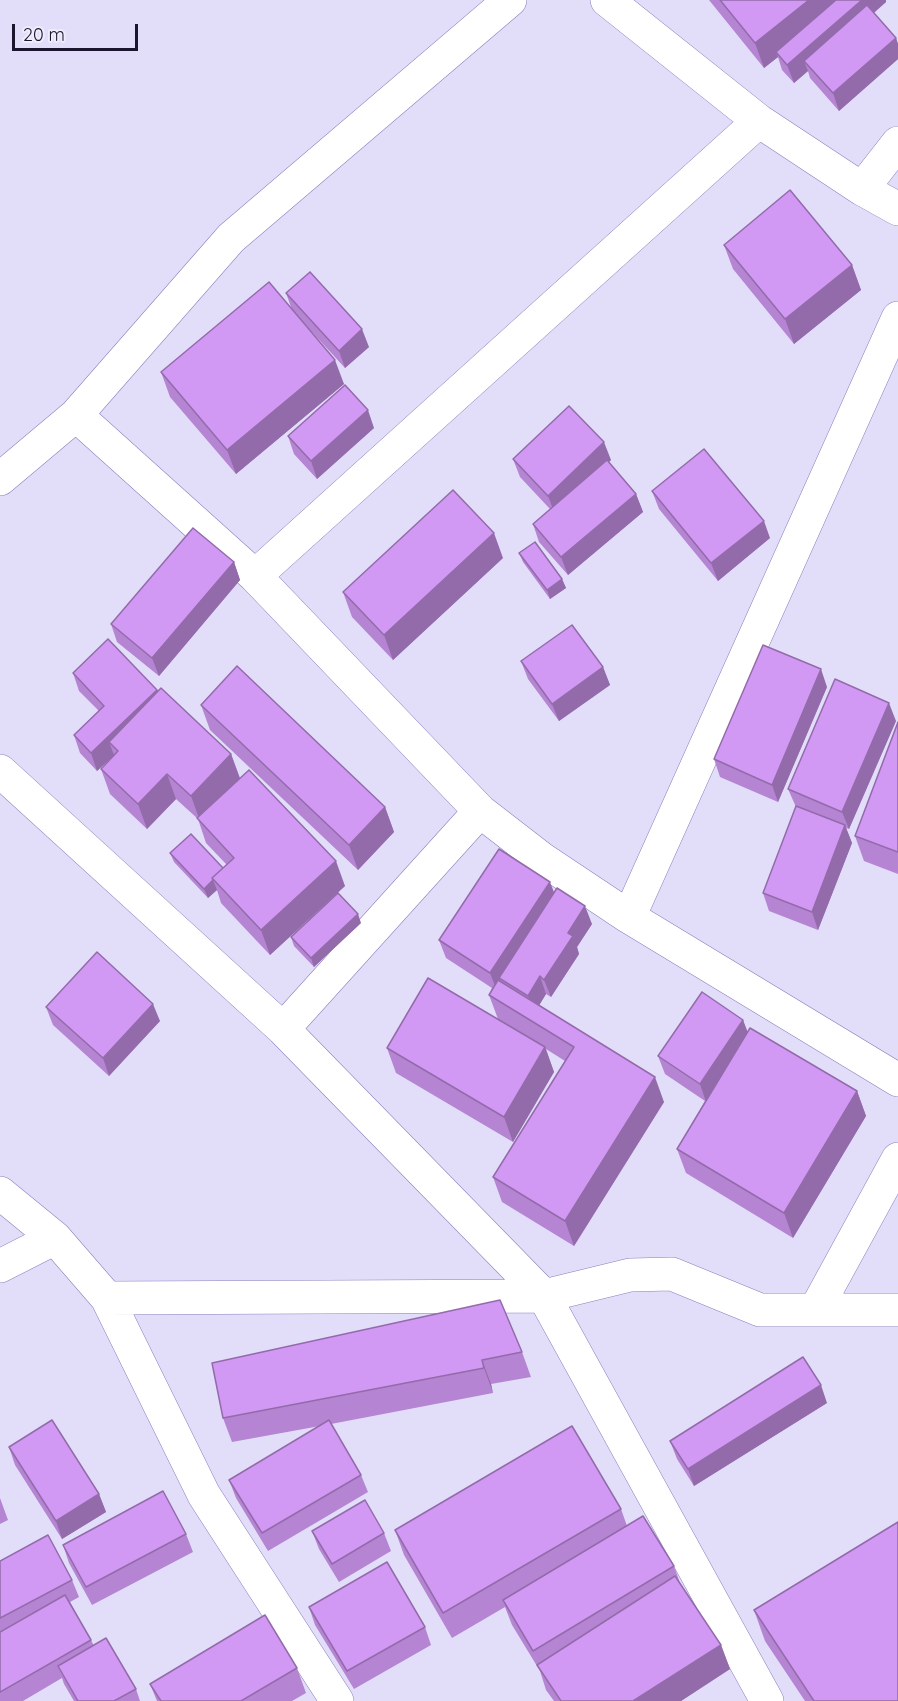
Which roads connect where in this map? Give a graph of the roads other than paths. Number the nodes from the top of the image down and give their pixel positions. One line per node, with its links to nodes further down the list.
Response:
1 (510, 0): 8 (street)
2 (607, 0): 3 (street)
3 (759, 121): 5 (street); 10 (street)
4 (898, 143): 5 (street)
5 (862, 189): 6 (street)
6 (898, 209)
7 (898, 318): 13 (street)
8 (76, 415): 9 (street); 10 (street)
9 (0, 478)
10 (255, 576): 12 (street)
11 (0, 771): 14 (street)
12 (480, 811): 13 (street); 14 (street)
13 (629, 917): 15 (street)
14 (283, 1029): 20 (street)
15 (898, 1080)
16 (898, 1159): 22 (street)
17 (0, 1192): 18 (street)
18 (55, 1238): 19 (street); 21 (street)
19 (0, 1266)
20 (544, 1296): 21 (street); 22 (street); 25 (street)
21 (107, 1298): 24 (street)
22 (816, 1309): 23 (street)
23 (898, 1310)
24 (337, 1701)
25 (767, 1701)

